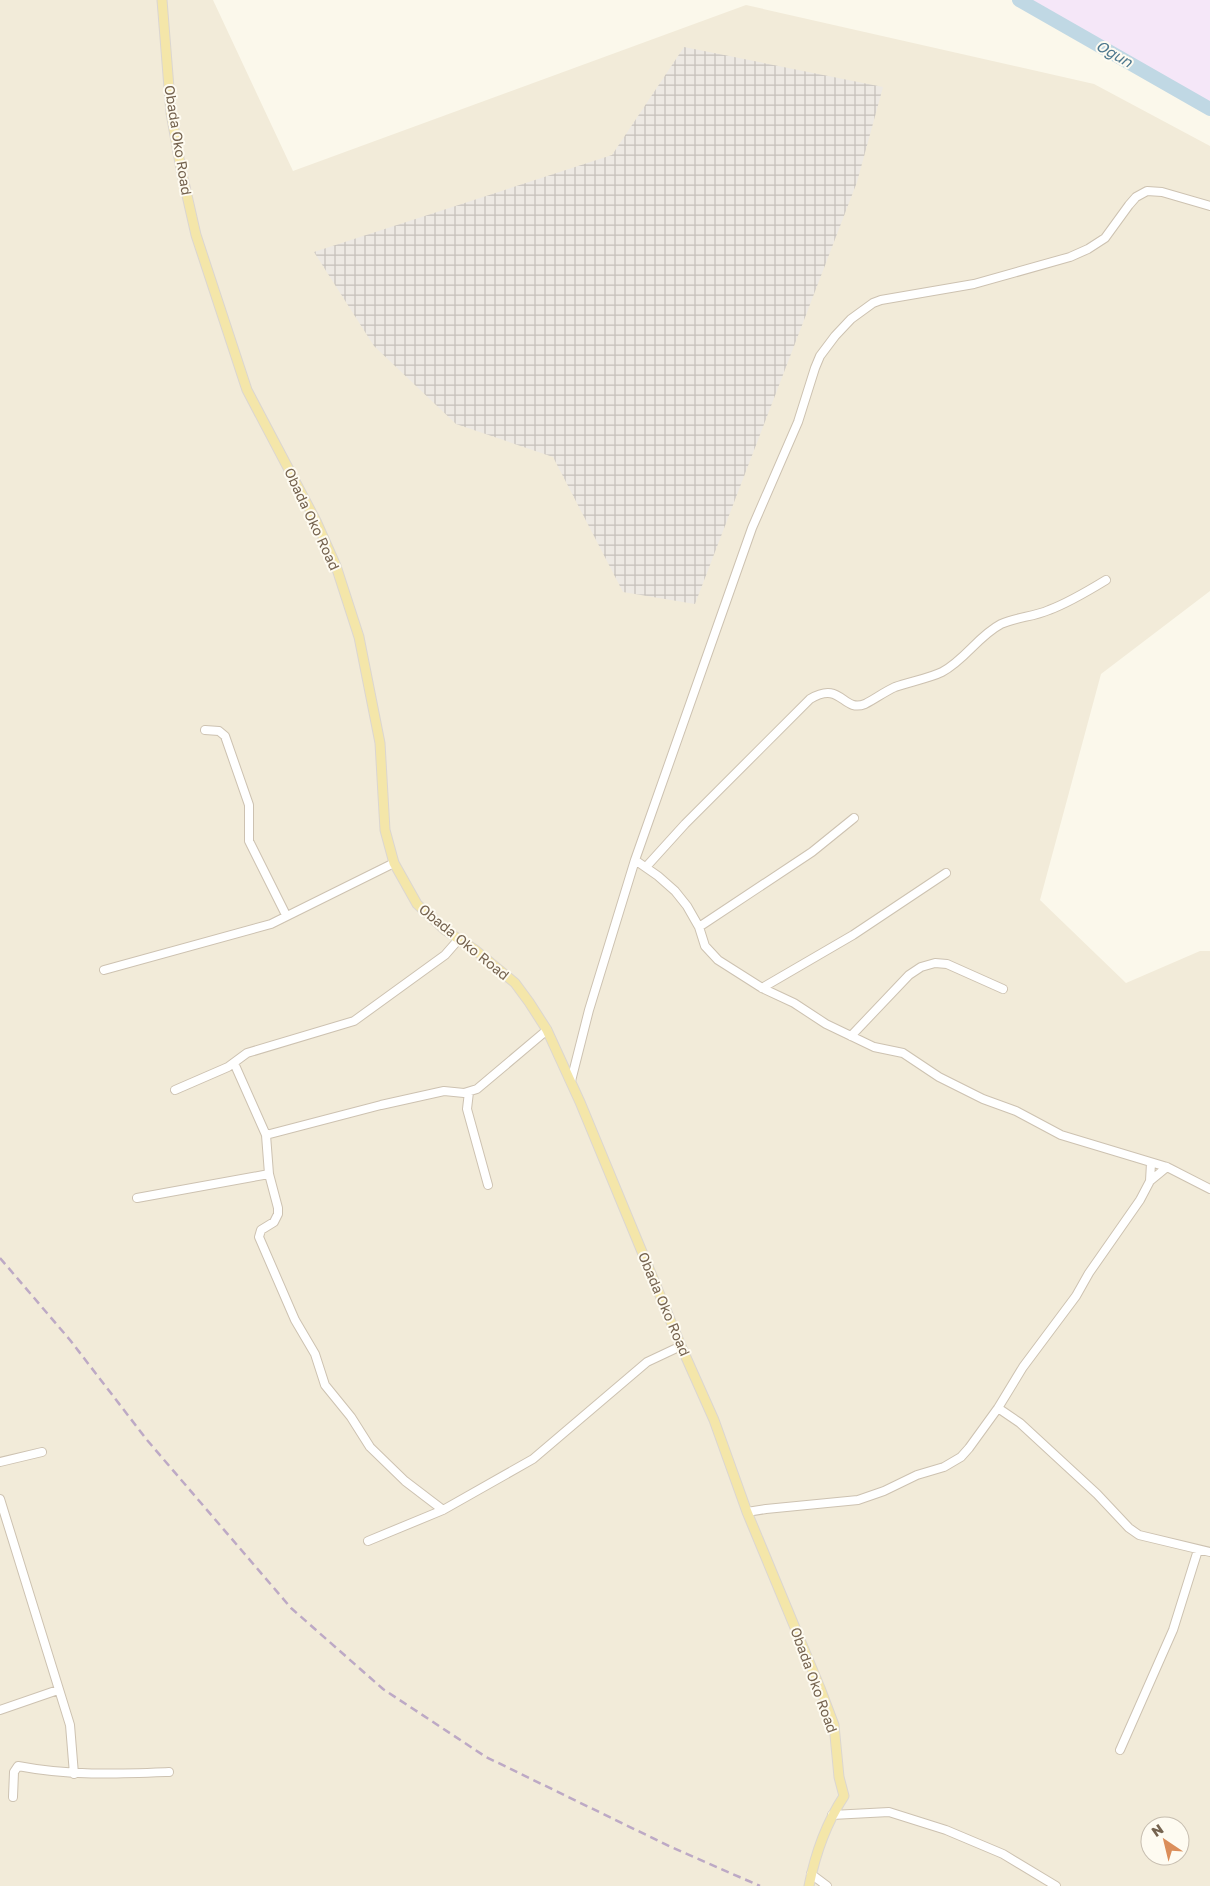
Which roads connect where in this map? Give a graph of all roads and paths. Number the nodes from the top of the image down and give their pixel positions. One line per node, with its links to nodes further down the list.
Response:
1 (162, 0): 7 (main road, Obada Oko Road)
2 (1210, 206): 6 (street)
3 (1106, 580): 8 (street)
4 (205, 730): 10 (street)
5 (854, 818): 11 (street)
6 (635, 860): 8 (street); 19 (street)
7 (394, 863): 10 (street); 12 (main road, Obada Oko Road)
8 (646, 867): 11 (street)
9 (946, 872): 14 (street)
10 (286, 916): 13 (street)
11 (699, 928): 14 (street)
12 (459, 939): 16 (main road, Obada Oko Road); 18 (street)
13 (104, 970)
14 (762, 988): 17 (street)
15 (1003, 989): 17 (street)
16 (547, 1030): 19 (main road, Obada Oko Road); 21 (street)
17 (851, 1036): 23 (street)
18 (234, 1063): 20 (street); 22 (street)
19 (571, 1081): 30 (main road, Obada Oko Road)
20 (175, 1090)
21 (470, 1092): 22 (street); 27 (street)
22 (266, 1135): 25 (street)
23 (1151, 1163): 24 (street); 26 (street)
24 (1167, 1167): 26 (street); 28 (street)
25 (270, 1174): 29 (street); 35 (street)
26 (1150, 1182): 31 (street)
27 (488, 1185)
28 (1210, 1189)
29 (137, 1198)
30 (681, 1346): 35 (street); 36 (main road, Obada Oko Road)
31 (998, 1408): 36 (street); 38 (street)
32 (42, 1452): 33 (street)
33 (0, 1462)
34 (0, 1499): 40 (street)
35 (443, 1510): 37 (street)
36 (747, 1512): 46 (main road, Obada Oko Road)
37 (368, 1541)
38 (1198, 1550): 39 (street); 42 (street)
39 (1210, 1552)
40 (58, 1690): 41 (street); 44 (street)
41 (0, 1710)
42 (1120, 1750)
43 (169, 1772): 44 (street)
44 (74, 1774): 45 (street)
45 (13, 1797)
46 (832, 1815): 47 (main road, Obada Oko Road); 50 (street)
47 (811, 1874): 48 (main road, Obada Oko Road); 49 (street)
48 (809, 1886)
49 (826, 1886)
50 (1056, 1886)

